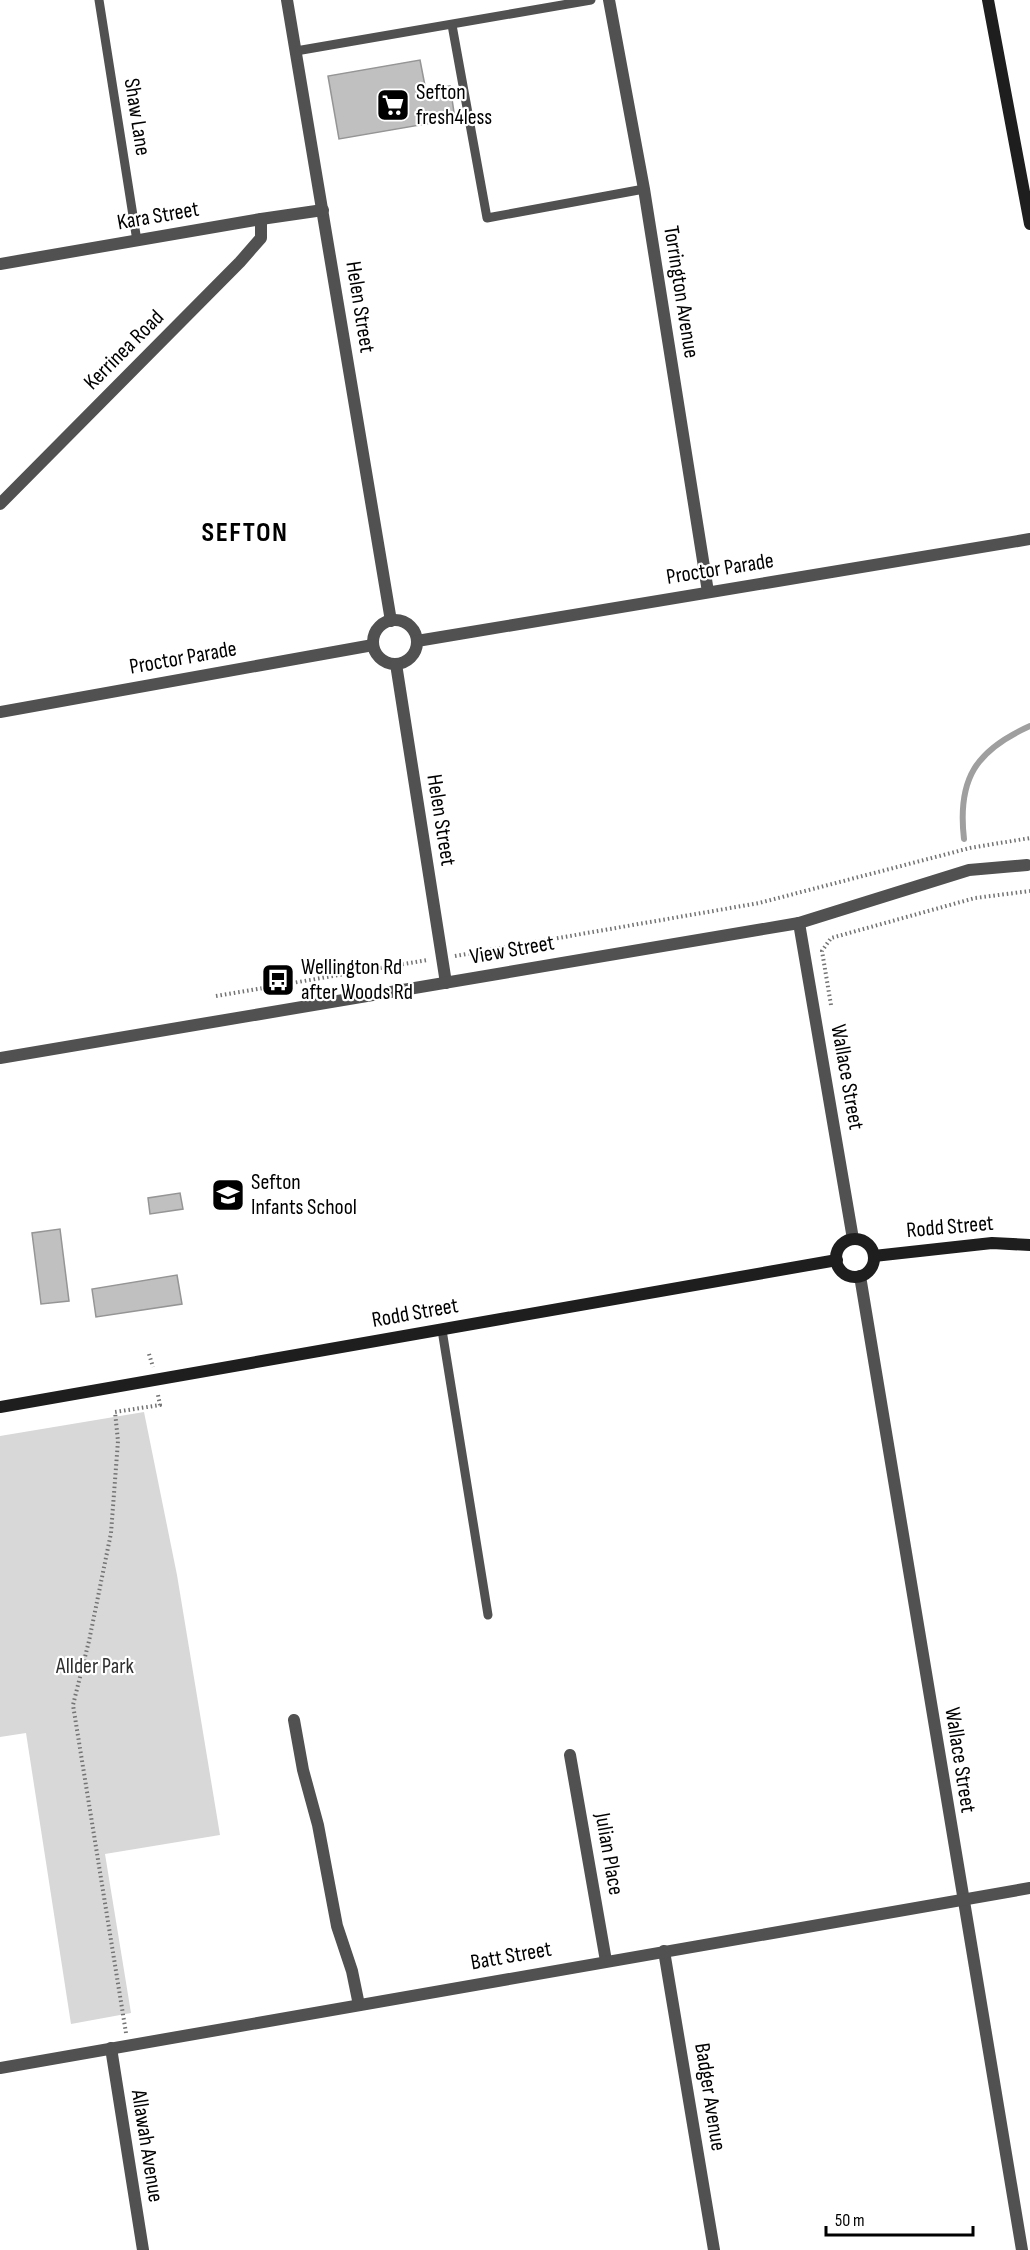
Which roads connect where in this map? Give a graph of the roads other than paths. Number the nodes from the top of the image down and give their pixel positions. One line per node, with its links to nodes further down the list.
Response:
1 (99, 0): 12 (lane, Shaw Lane)
2 (287, 0): 7 (street, Helen Street)
3 (591, 0): 6 (lane)
4 (609, 0): 8 (street, Torrington Avenue)
5 (988, 0): 11 (street)
6 (452, 25): 7 (lane); 8 (lane)
7 (296, 51): 9 (street, Helen Street)
8 (644, 189): 16 (street, Torrington Avenue)
9 (323, 210): 10 (street, Kara Street); 17 (street, Helen Street)
10 (261, 219): 12 (street, Kara Street); 14 (street, Kerrinea Road)
11 (1030, 224)
12 (137, 241): 13 (street, Kara Street)
13 (0, 264)
14 (0, 504)
15 (1030, 539): 16 (street, Proctor Parade)
16 (708, 592): 18 (street, Proctor Parade)
17 (391, 621): 18 (street); 19 (street)
18 (417, 641): 20 (street)
19 (373, 645): 20 (street); 21 (street, Proctor Parade)
20 (396, 664): 24 (street, Helen Street)
21 (0, 712)
22 (1027, 865): 23 (street, View Street)
23 (799, 923): 24 (street, View Street); 26 (street, Wallace Street)
24 (446, 983): 25 (street, View Street)
25 (0, 1058)
26 (853, 1239): 28 (street); 29 (street)
27 (1030, 1245): 28 (street, Rodd Street)
28 (874, 1256): 30 (street)
29 (837, 1260): 30 (street); 31 (street, Rodd Street)
30 (860, 1276): 37 (street, Wallace Street)
31 (442, 1330): 32 (street, Rodd Street); 33 (lane)
32 (0, 1407)
33 (488, 1615)
34 (294, 1720): 40 (street)
35 (570, 1755): 39 (street, Julian Place)
36 (1030, 1888): 37 (street, Batt Street)
37 (962, 1900): 38 (street, Batt Street); 45 (street, Wallace Street)
38 (664, 1951): 39 (street, Batt Street); 44 (street, Badger Avenue)
39 (606, 1960): 40 (street, Batt Street)
40 (359, 2005): 41 (street, Batt Street)
41 (111, 2048): 42 (street, Batt Street); 43 (street, Allawah Avenue)
42 (0, 2067)
43 (143, 2250)
44 (714, 2250)
45 (1022, 2250)

